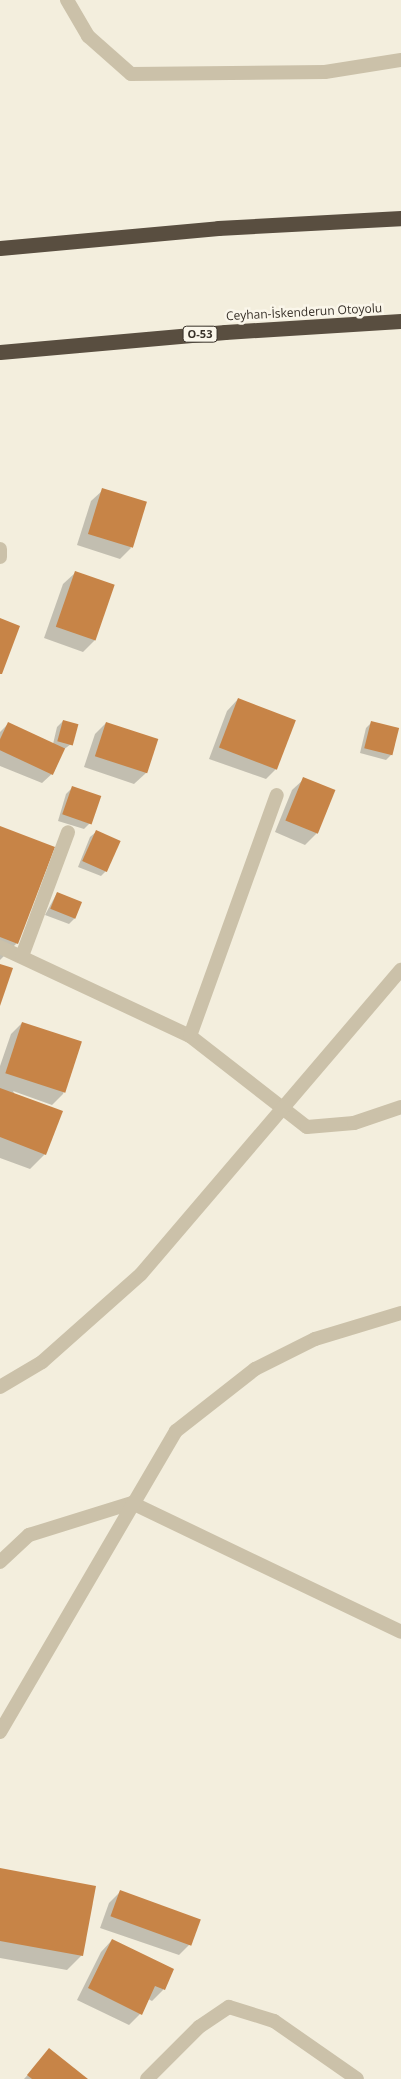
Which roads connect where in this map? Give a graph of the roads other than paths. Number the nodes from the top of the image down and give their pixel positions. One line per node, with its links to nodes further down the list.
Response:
1 (67, 0): 2 (street)
2 (401, 60)
3 (401, 218): 4 (highway)
4 (0, 248)
5 (401, 321): 6 (highway, Ceyhan-İskenderun Otoyolu / O-53)
6 (0, 352)
7 (0, 549): 8 (street)
8 (0, 557)
9 (278, 795): 14 (street)
10 (68, 832): 12 (street)
11 (0, 947): 12 (street)
12 (22, 956): 14 (street)
13 (401, 970): 16 (street)
14 (190, 1036): 16 (street)
15 (401, 1107): 16 (street)
16 (285, 1108): 18 (street)
17 (401, 1313): 19 (street)
18 (0, 1387)
19 (132, 1503): 20 (street); 21 (street); 22 (street)
20 (0, 1562)
21 (401, 1632)
22 (0, 1732)
23 (147, 2079): 24 (street)
24 (357, 2079)

